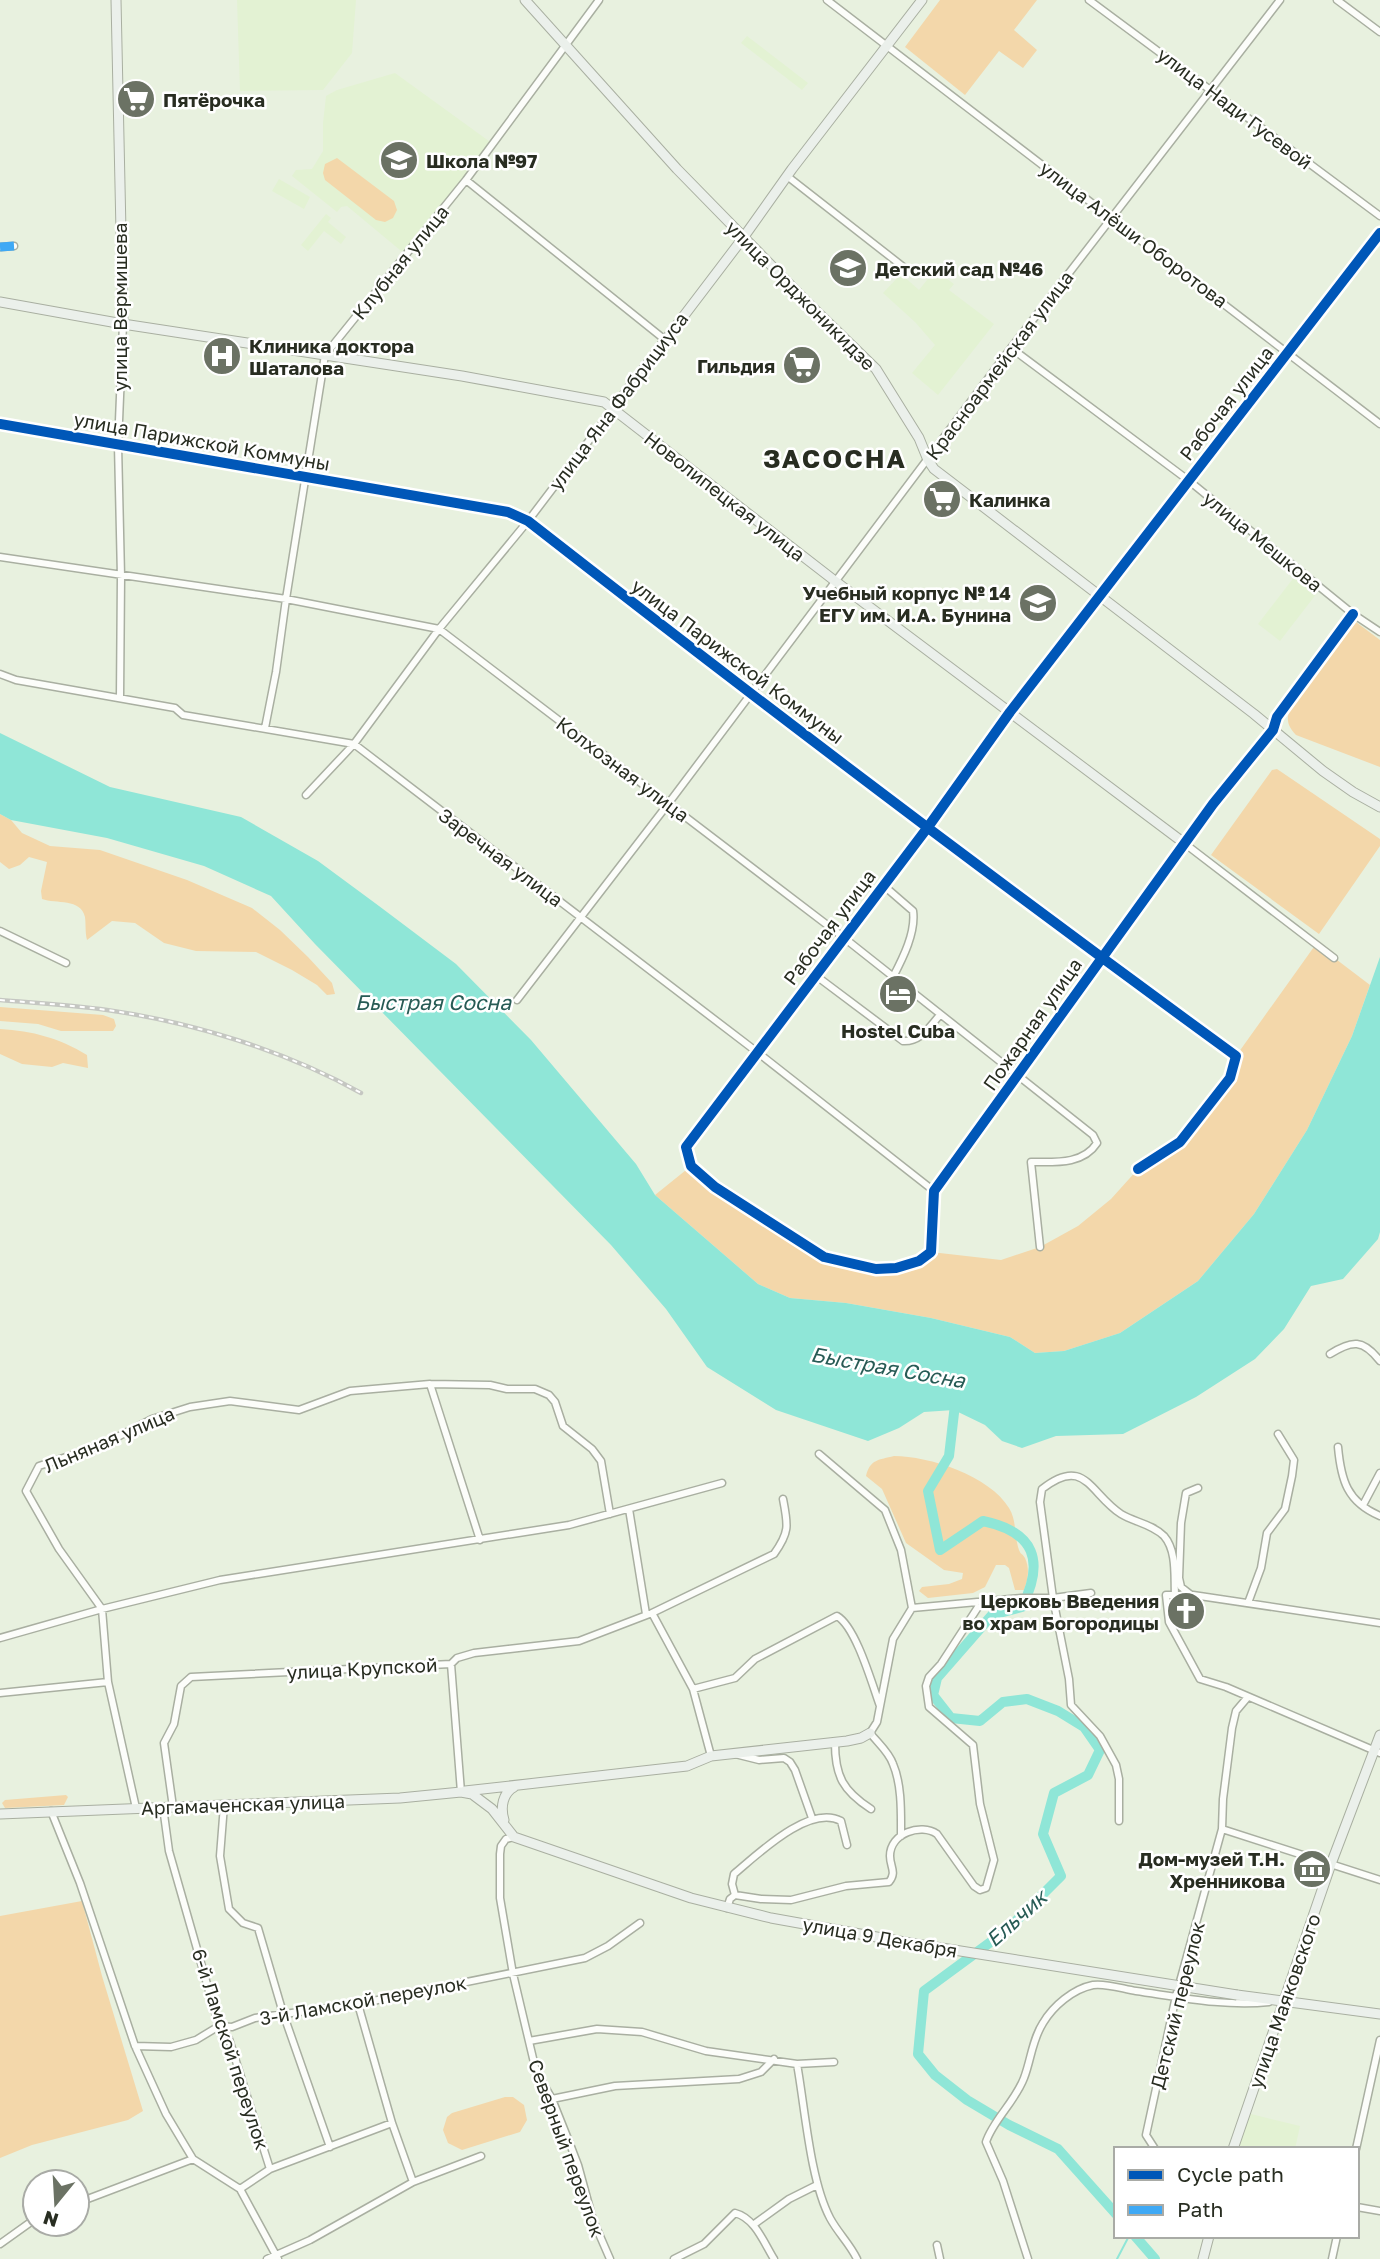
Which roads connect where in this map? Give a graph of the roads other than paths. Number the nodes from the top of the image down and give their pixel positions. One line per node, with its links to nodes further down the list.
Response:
1 (116, 0): 23 (main road, улица Вермишева)
2 (525, 0): 10 (main road, улица Орджоникидзе)
3 (599, 0): 10 (street, Клубная улица)
4 (827, 0): 11 (street, улица Алёши Оборотова)
5 (922, 0): 11 (main road, улица Яна Фабрициуса)
6 (1089, 0): 12 (street, улица Нади Гусевой)
7 (1280, 0): 12 (street, Красноармейская улица)
8 (1337, 0): 9 (street)
9 (1380, 32)
10 (566, 45): 14 (street, Клубная улица); 18 (main road, улица Орджоникидзе)
11 (886, 46): 13 (main road, улица Яна Фабрициуса); 16 (street, улица Алёши Оборотова)
12 (1211, 90): 15 (street, улица Нади Гусевой); 16 (street, Красноармейская улица)
13 (787, 176): 18 (main road, улица Яна Фабрициуса); 21 (street)
14 (466, 180): 24 (street); 27 (street, Клубная улица)
15 (1380, 216)
16 (1112, 218): 25 (street, Красноармейская улица); 26 (street, улица Алёши Оборотова)
17 (1380, 233): 26 (street, Рабочая улица)
18 (743, 238): 24 (main road, улица Яна Фабрициуса); 32 (main road, улица Орджоникидзе)
19 (14, 246): 20 (street)
20 (0, 247)
21 (906, 270)
22 (0, 302): 23 (main road, Новолипецкая улица)
23 (123, 324): 27 (main road, Новолипецкая улица); 31 (street, улица Вермишева)
24 (664, 339): 28 (main road, улица Яна Фабрициуса)
25 (1011, 348): 32 (street, Красноармейская улица); 34 (street, улица Мешкова)
26 (1288, 353): 30 (street, улица Алёши Оборотова); 34 (street, Рабочая улица)
27 (325, 355): 28 (main road, Новолипецкая улица); 33 (street, Клубная улица)
28 (613, 409): 35 (street, улица Яна Фабрициуса); 38 (main road, Новолипецкая улица)
29 (0, 424): 31 (street, улица Парижской Коммуны)
30 (1380, 424)
31 (118, 444): 33 (street, улица Парижской Коммуны); 37 (street, улица Вермишева)
32 (928, 460): 38 (street, Красноармейская улица); 39 (main road, улица Орджоникидзе)
33 (305, 477): 35 (street, улица Парижской Коммуны); 40 (street, Клубная улица)
34 (1188, 480): 39 (street, Рабочая улица); 41 (street, улица Мешкова)
35 (528, 521): 42 (street, улица Яна Фабрициуса); 45 (street, улица Парижской Коммуны)
36 (0, 557): 37 (street, Колхозная улица)
37 (121, 576): 40 (street, Колхозная улица); 46 (street, улица Вермишева)
38 (835, 581): 45 (street, Красноармейская улица); 47 (main road, Новолипецкая улица)
39 (1102, 596): 47 (street, Рабочая улица); 49 (main road, улица Орджоникидзе)
40 (286, 599): 42 (street, Колхозная улица); 48 (street, Клубная улица)
41 (1353, 614): 43 (street, улица Мешкова); 49 (street)
42 (439, 629): 50 (street, улица Яна Фабрициуса); 52 (street, Колхозная улица)
43 (1380, 632)
44 (0, 674): 46 (street, Заречная улица)
45 (749, 693): 52 (street, Красноармейская улица); 54 (street, улица Парижской Коммуны)
46 (120, 697): 48 (street, Заречная улица)
47 (1010, 712): 54 (street, Рабочая улица); 55 (main road, Новолипецкая улица)
48 (265, 728): 50 (street, Заречная улица)
49 (1273, 730): 53 (main road, улица Орджоникидзе); 55 (main road, Пожарная улица)
50 (354, 744): 51 (street, улица Яна Фабрициуса); 57 (street, Заречная улица)
51 (306, 795)
52 (668, 804): 57 (street, Красноармейская улица); 59 (street, Колхозная улица)
53 (1380, 807)
54 (928, 827): 56 (street, Рабочая улица); 60 (street, улица Парижской Коммуны)
55 (1184, 843): 60 (street, Пожарная улица); 61 (street, Новолипецкая улица)
56 (883, 886): 59 (street, Рабочая улица); 64 (street)
57 (581, 918): 65 (street, Красноармейская улица); 67 (street, Заречная улица)
58 (0, 931): 62 (street)
59 (843, 937): 63 (street, Рабочая улица); 64 (street, Колхозная улица)
60 (1101, 957): 68 (street, Пожарная улица); 69 (street, улица Парижской Коммуны)
61 (1334, 958)
62 (66, 963)
63 (815, 975): 66 (street); 67 (street, Рабочая улица)
64 (892, 977): 66 (street, Колхозная улица)
65 (517, 1000)
66 (940, 1015): 68 (street, Колхозная улица)
67 (757, 1052): 70 (street, Заречная улица); 70 (street, Рабочая улица)
68 (1018, 1074): 70 (street, Пожарная улица); 71 (street, Колхозная улица)
69 (1138, 1169)
70 (934, 1191)
71 (1040, 1247)
72 (1330, 1354): 73 (street)
73 (1380, 1361)
74 (430, 1384): 84 (street); 86 (street); 94 (street, Льняная улица)
75 (1278, 1434): 92 (street)
76 (1338, 1447): 82 (street)
77 (819, 1454): 93 (street)
78 (1380, 1473): 82 (street)
79 (722, 1483): 83 (street)
80 (1198, 1488): 89 (street)
81 (783, 1499): 95 (street, улица Крупской)
82 (1363, 1505): 85 (street)
83 (629, 1509): 84 (street); 95 (street)
84 (610, 1514): 86 (street)
85 (1380, 1516)
86 (480, 1540): 94 (street)
87 (1091, 1592): 90 (street)
88 (1175, 1594): 89 (street); 90 (street); 102 (street)
89 (1193, 1595): 92 (street)
90 (1053, 1598): 91 (street); 119 (street)
91 (982, 1601): 93 (street); 123 (street)
92 (1248, 1603): 96 (street)
93 (912, 1608): 103 (street)
94 (102, 1609): 97 (street); 99 (street)
95 (649, 1614): 98 (street, улица Крупской); 100 (street)
96 (1380, 1623)
97 (0, 1638)
98 (451, 1664): 111 (street); 113 (street, улица Крупской)
99 (108, 1682): 101 (street); 114 (street)
100 (693, 1689): 103 (street); 109 (street)
101 (0, 1693)
102 (1247, 1698): 107 (street); 121 (street, Детский переулок)
103 (880, 1706): 104 (street)
104 (870, 1733): 106 (main road); 123 (street)
105 (1380, 1735): 107 (main road, улица Маяковского)
106 (835, 1743): 108 (main road); 115 (street)
107 (1377, 1751): 125 (main road, улица Маяковского)
108 (733, 1754): 109 (main road); 118 (street)
109 (711, 1756): 110 (main road)
110 (516, 1786): 111 (main road); 120 (main road)
111 (461, 1792): 112 (main road, Аргамаченская улица); 120 (main road, Аргамаченская улица)
112 (223, 1805): 113 (main road, Аргамаченская улица); 134 (street)
113 (168, 1807): 114 (main road, Аргамаченская улица); 136 (street, 6-й Ламской переулок)
114 (136, 1808): 116 (main road, Аргамаченская улица)
115 (872, 1809)
116 (51, 1811): 117 (main road, Аргамаченская улица); 139 (street)
117 (0, 1814)
118 (812, 1818): 124 (street); 127 (street)
119 (1119, 1821)
120 (505, 1825): 122 (main road)
121 (1222, 1829): 125 (street); 131 (street, Детский переулок)
122 (514, 1836): 128 (main road, улица 9 Декабря); 130 (street, Северный переулок)
123 (901, 1836): 127 (street)
124 (847, 1845)
125 (1331, 1864): 126 (street); 132 (main road, улица Маяковского)
126 (1380, 1880)
127 (735, 1895): 128 (street)
128 (727, 1908): 132 (main road, улица 9 Декабря, bridge)
129 (640, 1923): 130 (street, 3-й Ламской переулок)
130 (513, 1974): 133 (street, 3-й Ламской переулок); 138 (street, Северный переулок)
131 (1176, 1996): 132 (street); 146 (street, Детский переулок); 171 (street)
132 (1281, 2001): 135 (main road, улица 9 Декабря); 147 (main road, улица Маяковского)
133 (358, 2004): 134 (street, 3-й Ламской переулок); 144 (street)
134 (283, 2013): 136 (street, 3-й Ламской переулок); 145 (street)
135 (1380, 2014)
136 (219, 2026): 139 (street, 3-й Ламской переулок); 151 (street, 6-й Ламской переулок)
137 (1380, 2040): 148 (street)
138 (529, 2041): 140 (street); 143 (street, Северный переулок)
139 (135, 2046): 150 (street)
140 (774, 2059): 142 (street); 143 (street)
141 (834, 2062): 142 (street)
142 (797, 2064): 153 (street)
143 (552, 2099): 166 (street, Северный переулок)
144 (392, 2123): 145 (street, 6-й Ламской переулок); 152 (street)
145 (330, 2147): 151 (street, 6-й Ламской переулок)
146 (1154, 2147)
147 (1234, 2147)
148 (1356, 2147)
149 (481, 2156): 152 (street)
150 (193, 2160): 154 (street); 155 (street)
151 (270, 2169): 154 (street, 6-й Ламской переулок)
152 (413, 2182): 164 (street)
153 (817, 2185): 158 (street); 169 (street)
154 (240, 2189): 164 (street)
155 (91, 2198)
156 (1359, 2207): 157 (street)
157 (1380, 2211)
158 (753, 2225): 167 (street); 168 (street)
159 (21, 2229): 162 (street)
160 (1208, 2238): 172 (main road)
161 (1337, 2238): 173 (street)
162 (0, 2244)
163 (937, 2245): 170 (street)
164 (277, 2257): 165 (street)
165 (267, 2259)
166 (610, 2259)
167 (674, 2259)
168 (774, 2259)
169 (857, 2259)
170 (940, 2259)
171 (1028, 2259)
172 (1203, 2259)
173 (1332, 2259)

